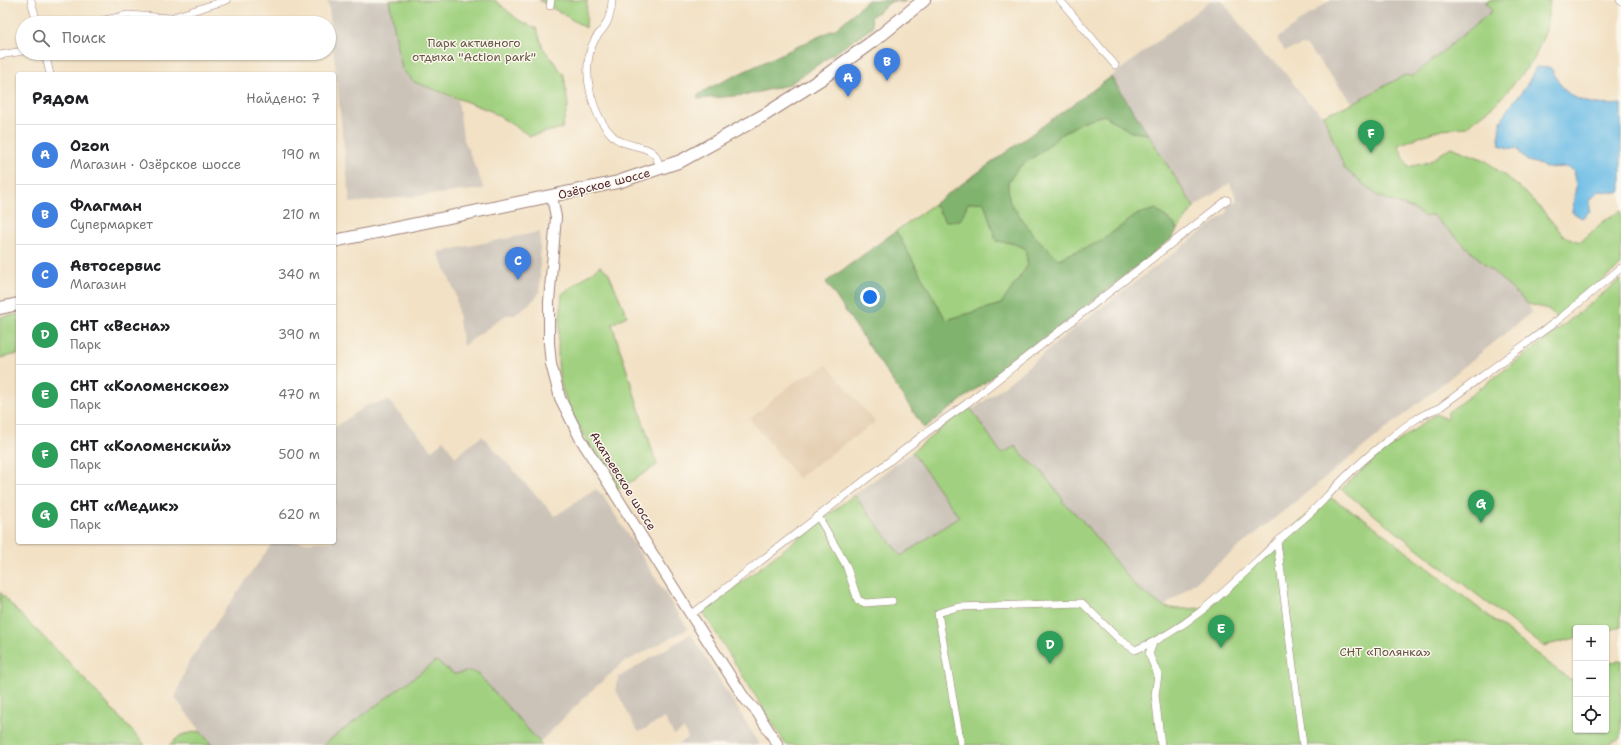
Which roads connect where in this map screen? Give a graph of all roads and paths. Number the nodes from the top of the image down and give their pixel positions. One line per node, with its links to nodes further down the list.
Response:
1 (31, 0): 6 (street)
2 (227, 0): 9 (street)
3 (612, 0): 15 (street)
4 (924, 0): 15 (main road, Озёрское шоссе)
5 (1060, 0): 13 (street)
6 (35, 16)
7 (123, 16): 8 (street)
8 (142, 16)
9 (176, 16)
10 (16, 52): 11 (street)
11 (0, 55)
12 (47, 60): 14 (street)
13 (1114, 65)
14 (50, 72)
15 (661, 169): 16 (main road, Озёрское шоссе)
16 (552, 197): 18 (main road, Озёрское шоссе); 25 (main road, Акатьевское шоссе)
17 (1227, 200): 22 (street)
18 (336, 241)
19 (1621, 268): 23 (street)
20 (16, 304): 21 (main road)
21 (0, 308)
22 (818, 516): 24 (street); 25 (street)
23 (1277, 542): 26 (street); 30 (street)
24 (892, 601)
25 (691, 615): 27 (main road, Акатьевское шоссе)
26 (1153, 643): 28 (street); 29 (street)
27 (778, 745)
28 (960, 745)
29 (1161, 745)
30 (1303, 745)

